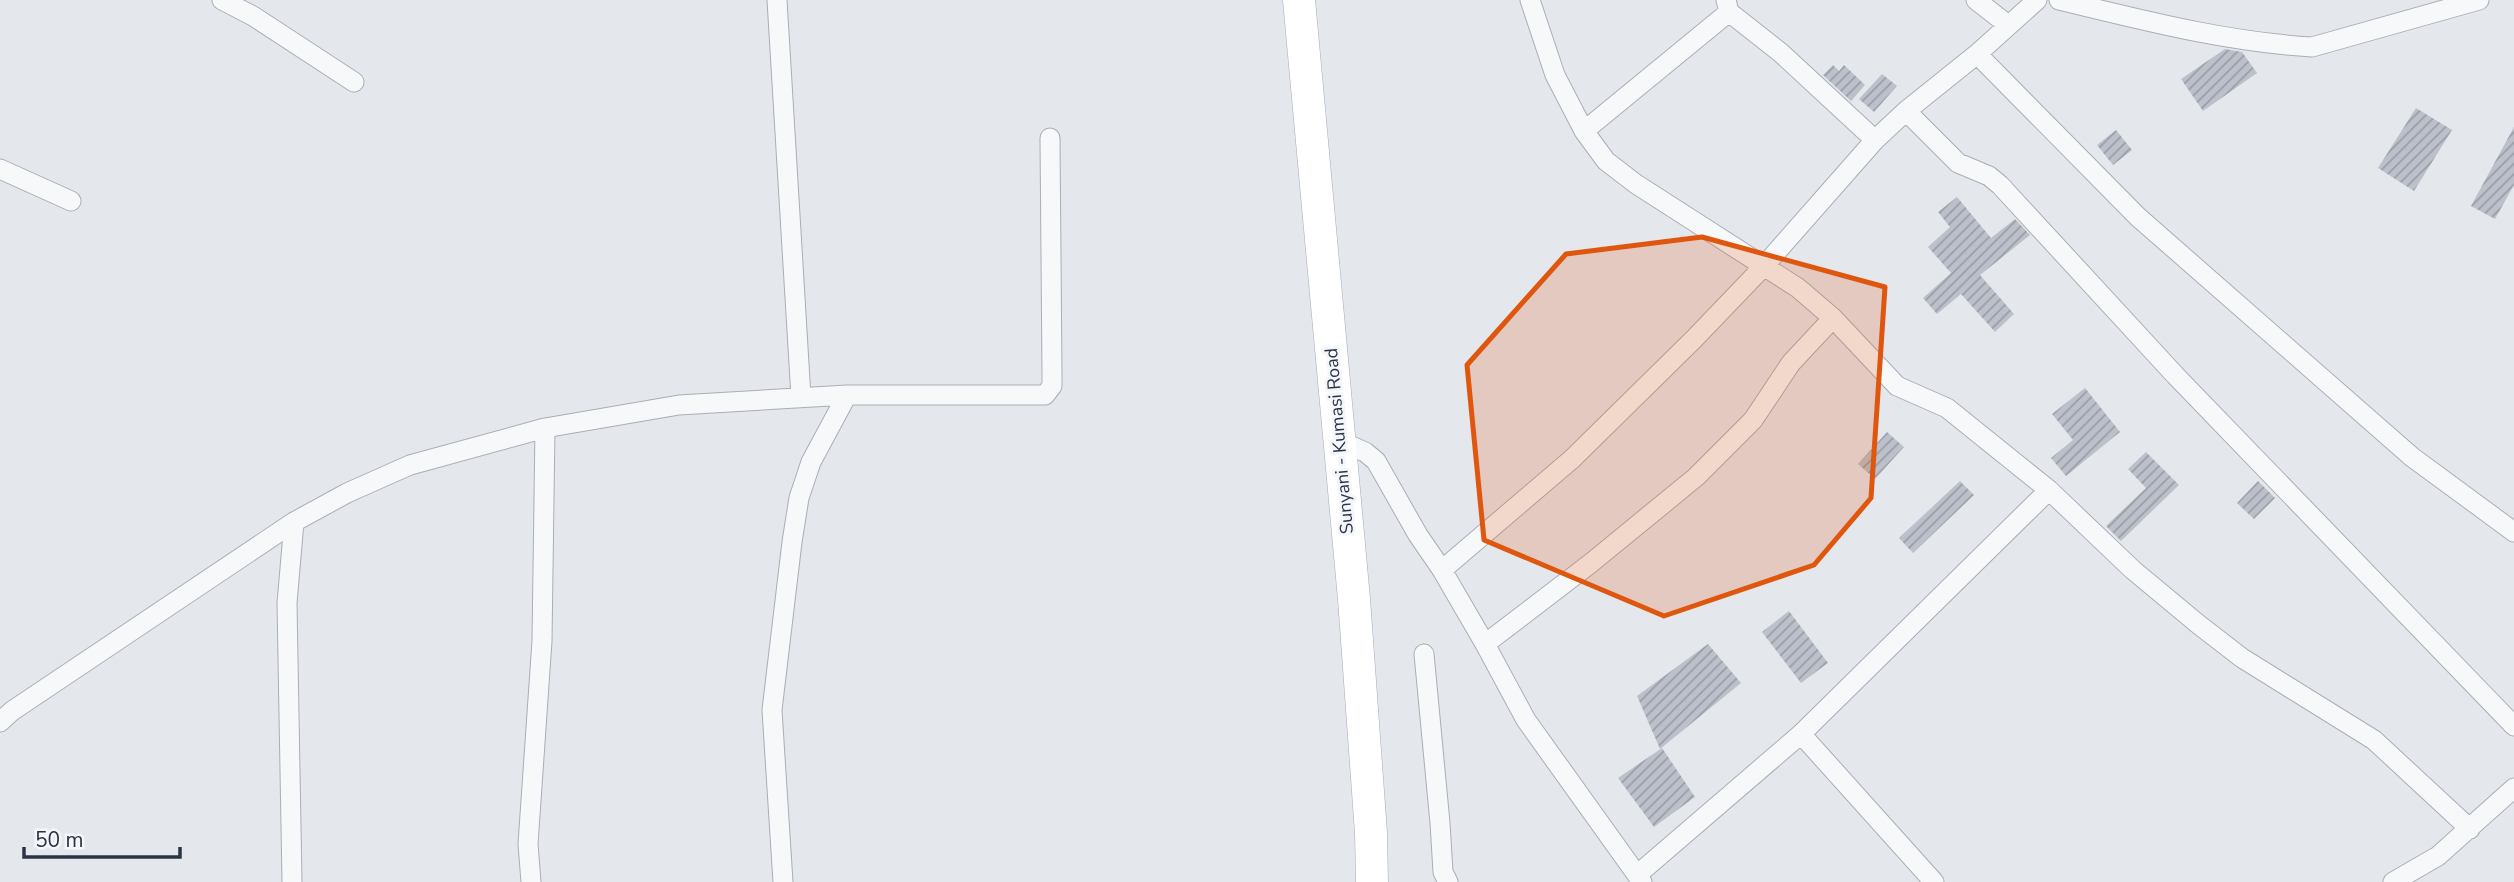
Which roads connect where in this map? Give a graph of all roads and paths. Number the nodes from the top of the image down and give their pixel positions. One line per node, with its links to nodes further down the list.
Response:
1 (222, 0): 12 (street)
2 (777, 0): 22 (street)
3 (1299, 0): 24 (main road, Sunyani - Kumasi Road)
4 (1530, 0): 14 (street)
5 (1976, 0): 10 (street)
6 (2038, 0): 10 (street)
7 (2059, 0): 8 (street)
8 (2479, 0)
9 (1727, 6): 14 (street); 16 (street)
10 (2008, 25): 11 (street)
11 (1977, 54): 13 (street); 27 (street)
12 (354, 82)
13 (1906, 111): 16 (street); 32 (street)
14 (1584, 131): 19 (street)
15 (1050, 138): 21 (street)
16 (1875, 141): 19 (street)
17 (0, 169): 18 (street)
18 (72, 201)
19 (1764, 266): 20 (street); 28 (street)
20 (1833, 318): 25 (street); 29 (street)
21 (847, 395): 22 (street); 39 (street)
22 (801, 397): 23 (street)
23 (545, 428): 26 (street); 38 (street)
24 (1338, 440): 28 (street); 40 (main road, Sunyani - Kumasi Road)
25 (2049, 490): 33 (street); 35 (street)
26 (294, 522): 31 (street); 37 (street)
27 (2514, 532)
28 (1442, 570): 29 (street)
29 (1485, 644): 36 (street)
30 (1424, 654): 41 (street)
31 (0, 722)
32 (2514, 726)
33 (1801, 734): 36 (street); 42 (street)
34 (2514, 788): 35 (street)
35 (2470, 829): 43 (street)
36 (1639, 878)
37 (292, 882)
38 (531, 882)
39 (783, 882)
40 (1372, 882)
41 (1448, 882)
42 (1934, 882)
43 (2393, 882)

